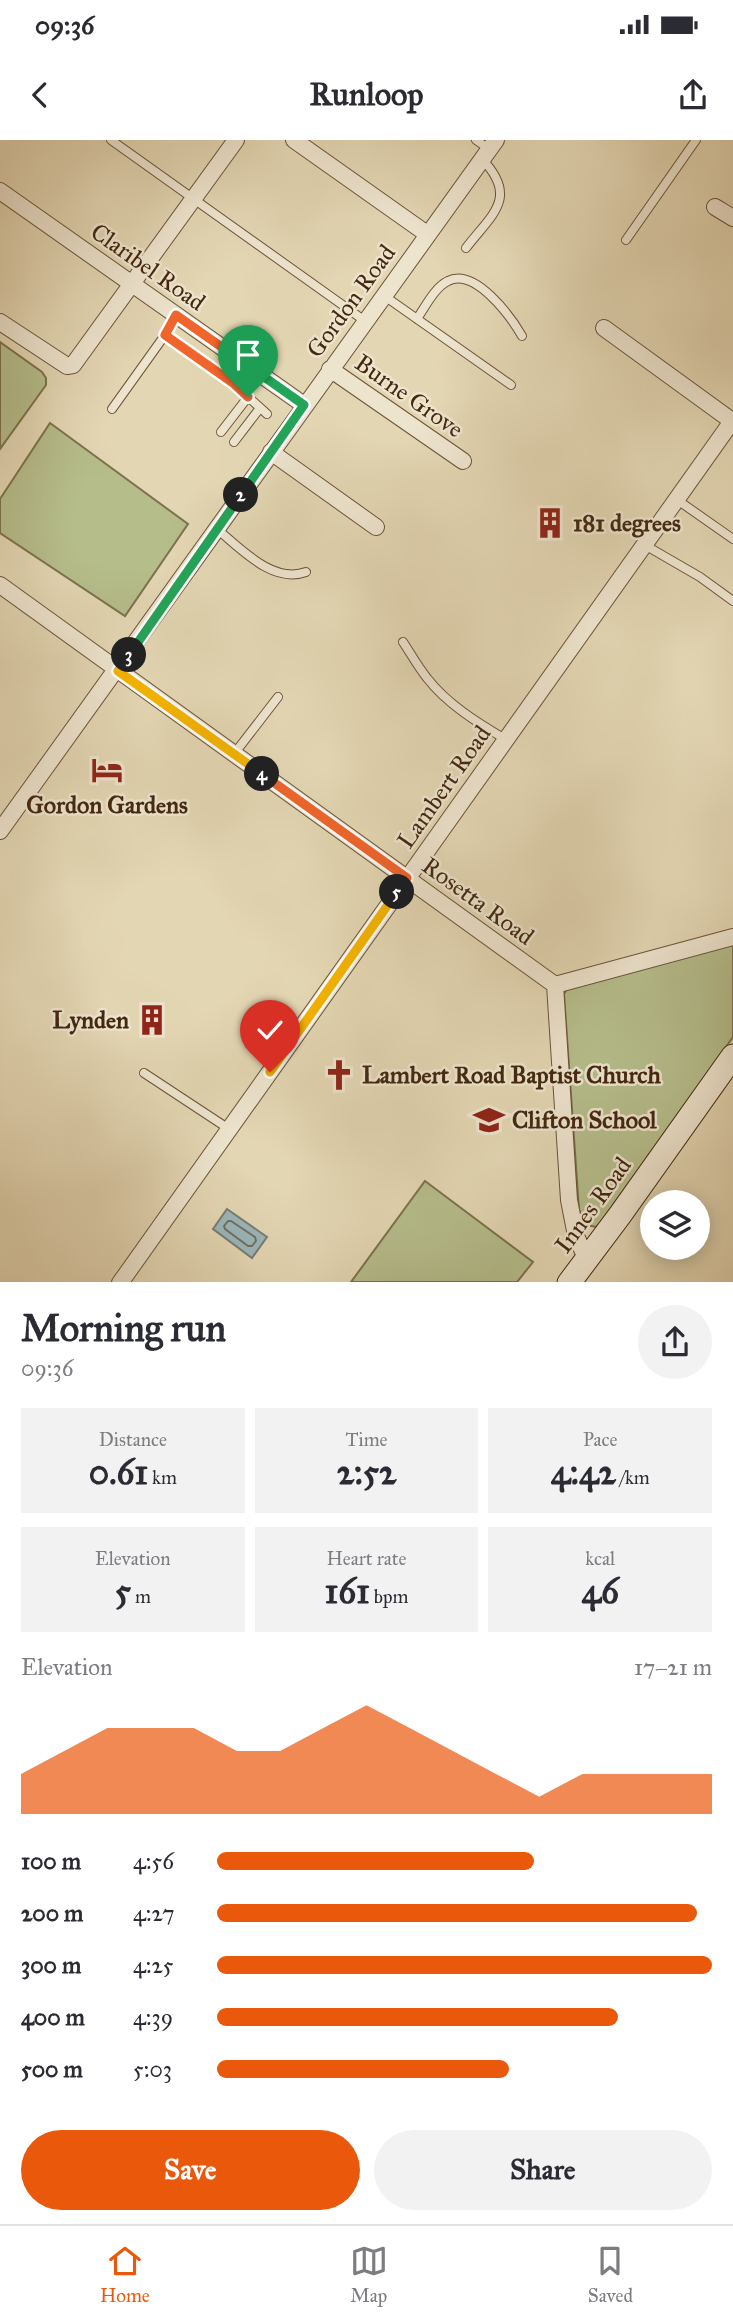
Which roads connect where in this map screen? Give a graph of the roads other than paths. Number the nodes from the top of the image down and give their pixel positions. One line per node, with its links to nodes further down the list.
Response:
1 (111, 140): 7 (lane)
2 (236, 140): 7 (street)
3 (294, 140): 10 (street)
4 (696, 140): 11 (lane)
5 (486, 147): 10 (street, Gordon Road); 12 (lane)
6 (0, 191): 13 (street, Claribel Road)
7 (194, 200): 13 (street); 17 (lane)
8 (715, 207): 9 (street)
9 (733, 218)
10 (427, 234): 14 (street, Gordon Road)
11 (626, 240)
12 (466, 248)
13 (133, 285): 15 (street, Claribel Road); 18 (street)
14 (383, 295): 16 (lane); 17 (street, Gordon Road)
15 (176, 315): 20 (lane); 25 (street, Claribel Road)
16 (417, 319): 21 (lane); 23 (lane)
17 (365, 321): 22 (street, Gordon Road)
18 (0, 322)
19 (604, 328): 27 (street)
20 (165, 335): 24 (lane); 26 (lane)
21 (522, 336)
22 (330, 369): 25 (street, Gordon Road); 31 (street, Burne Grove)
23 (511, 385)
24 (248, 397): 28 (lane); 29 (lane)
25 (304, 405): 30 (street, Gordon Road)
26 (112, 409)
27 (733, 421): 32 (street, Lambert Road)
28 (220, 432)
29 (234, 442)
30 (271, 452): 33 (street); 34 (street, Gordon Road)
31 (463, 461)
32 (676, 499): 35 (lane); 36 (street, Lambert Road)
33 (376, 527)
34 (217, 529): 37 (lane); 41 (street, Gordon Road)
35 (733, 539)
36 (643, 544): 39 (lane); 43 (street, Lambert Road)
37 (306, 572)
38 (0, 585): 41 (street, Rosetta Road)
39 (733, 601)
40 (403, 642): 43 (lane)
41 (118, 671): 44 (street, Rosetta Road); 45 (street, Gordon Road)
42 (278, 696): 44 (lane)
43 (505, 740): 46 (street, Lambert Road)
44 (234, 754): 46 (street, Rosetta Road)
45 (0, 831)
46 (407, 878): 48 (street, Rosetta Road); 51 (street, Lambert Road)
47 (733, 937): 48 (street)
48 (555, 985): 52 (street)
49 (733, 1056): 52 (street, Innes Road)
50 (144, 1073): 51 (lane)
51 (229, 1129): 53 (street, Lambert Road)
52 (586, 1258): 54 (street, Innes Road)
53 (121, 1282)
54 (570, 1282)

